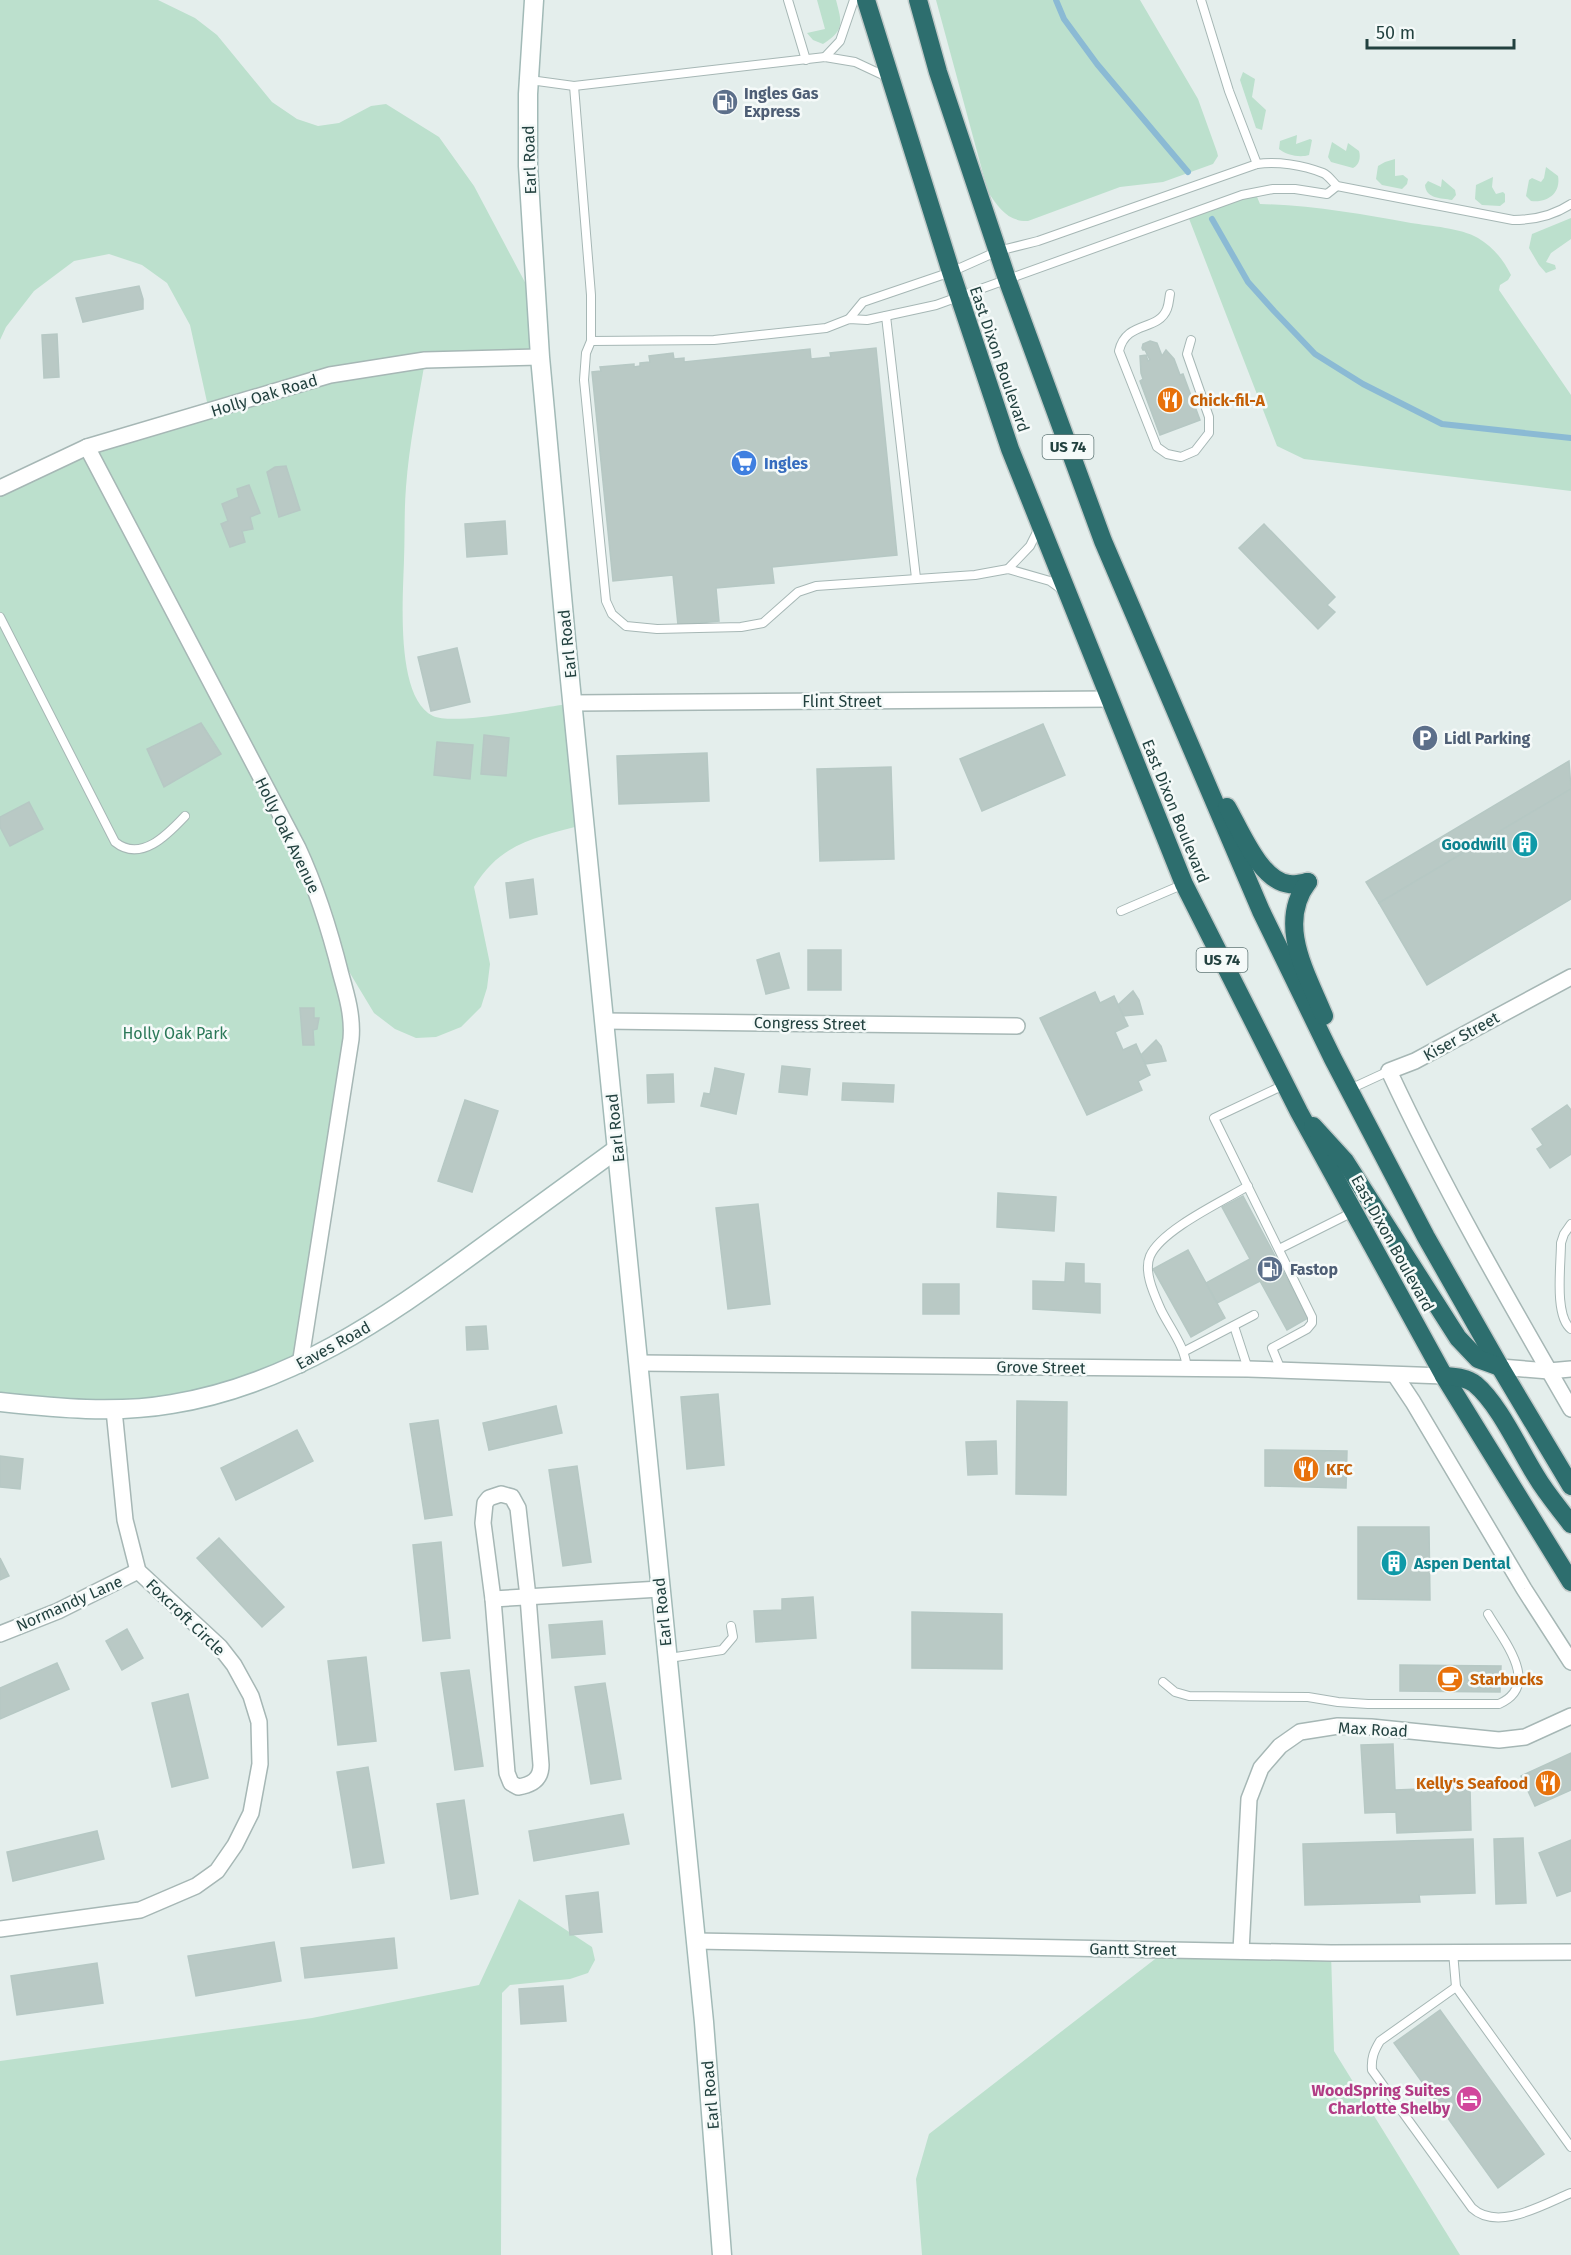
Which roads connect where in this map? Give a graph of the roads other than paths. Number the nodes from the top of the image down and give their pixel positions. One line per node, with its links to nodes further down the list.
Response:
1 (534, 0): 10 (main road, Earl Road)
2 (788, 0): 8 (lane)
3 (854, 0): 7 (lane)
4 (866, 0): 9 (highway, East Dixon Boulevard / US 74)
5 (918, 0): 15 (highway, East Dixon Boulevard / US 74)
6 (1201, 0): 12 (lane)
7 (825, 57): 8 (lane); 9 (lane)
8 (806, 60): 11 (lane)
9 (889, 78): 16 (highway, East Dixon Boulevard / US 74)
10 (529, 80): 11 (lane); 24 (main road, Earl Road)
11 (574, 86): 23 (lane)
12 (1257, 164): 13 (lane); 15 (lane)
13 (1337, 186): 14 (lane); 17 (lane)
14 (1571, 204)
15 (998, 251): 16 (lane); 17 (highway, East Dixon Boulevard / US 74)
16 (951, 272): 19 (highway, East Dixon Boulevard / US 74); 21 (lane)
17 (1006, 279): 19 (lane); 34 (highway, East Dixon Boulevard / US 74)
18 (1170, 294): 22 (lane)
19 (959, 298): 20 (lane); 27 (highway, East Dixon Boulevard / US 74)
20 (886, 316): 21 (lane); 29 (lane)
21 (849, 319): 23 (lane)
22 (1191, 340)
23 (591, 341): 29 (lane)
24 (540, 357): 25 (street, Holly Oak Road); 33 (main road, Earl Road)
25 (87, 447): 26 (street, Holly Oak Road); 56 (street, Holly Oak Avenue)
26 (0, 488)
27 (1040, 524): 28 (lane); 30 (highway, East Dixon Boulevard / US 74)
28 (1008, 569): 29 (lane); 30 (lane)
29 (916, 578)
30 (1067, 593): 32 (highway, East Dixon Boulevard / US 74)
31 (0, 617): 35 (lane)
32 (1111, 699): 33 (street, Flint Street); 36 (highway, East Dixon Boulevard / US 74)
33 (573, 703): 39 (main road, Earl Road)
34 (1178, 716): 41 (highway, East Dixon Boulevard / US 74); 41 (highway)
35 (185, 816)
36 (1184, 884): 37 (lane); 43 (highway, East Dixon Boulevard / US 74)
37 (1121, 911)
38 (1571, 976): 42 (street, Kiser Street)
39 (604, 1021): 40 (street, Congress Street); 46 (main road, Earl Road)
40 (1017, 1026)
41 (1333, 1059): 44 (highway, East Dixon Boulevard / US 74)
42 (1389, 1071): 44 (lane, Kiser Street); 62 (street)
43 (1285, 1084): 45 (highway, East Dixon Boulevard / US 74); 47 (lane)
44 (1349, 1090): 57 (highway, East Dixon Boulevard / US 74)
45 (1299, 1112): 48 (highway, East Dixon Boulevard / US 74); 57 (highway)
46 (617, 1149): 55 (main road, Earl Road); 56 (main road, Eaves Road)
47 (1248, 1186): 50 (lane); 54 (lane)
48 (1353, 1212): 50 (lane); 64 (highway, East Dixon Boulevard / US 74)
49 (1571, 1224): 53 (lane)
50 (1279, 1249): 61 (lane)
51 (1254, 1316): 52 (lane)
52 (1234, 1326): 54 (lane); 59 (lane)
53 (1571, 1329)
54 (1185, 1351): 58 (lane)
55 (638, 1363): 58 (street, Grove Street); 72 (main road, Earl Road)
56 (300, 1365): 67 (main road, Eaves Road)
57 (1500, 1367): 62 (street); 68 (highway, East Dixon Boulevard / US 74)
58 (1188, 1369): 59 (street, Grove Street)
59 (1248, 1369): 61 (street, Grove Street)
60 (1571, 1369): 62 (street)
61 (1281, 1370): 63 (street, Grove Street)
62 (1549, 1371): 66 (street)
63 (1395, 1376): 64 (street, Grove Street); 79 (street)
64 (1444, 1376): 69 (highway); 71 (highway, East Dixon Boulevard / US 74)
65 (0, 1402): 67 (main road, Eaves Road)
66 (1571, 1409)
67 (114, 1410): 70 (street, Foxcroft Circle)
68 (1571, 1486)
69 (1571, 1524)
70 (138, 1571): 77 (street, Normandy Lane); 82 (street, Foxcroft Circle)
71 (1571, 1582)
72 (660, 1589): 73 (street); 78 (main road, Earl Road)
73 (528, 1597): 74 (street); 74 (street); 74 (street)
74 (493, 1599)
75 (1488, 1614): 80 (lane)
76 (731, 1626): 78 (lane)
77 (0, 1634)
78 (667, 1658): 83 (main road, Earl Road)
79 (1571, 1662)
80 (1163, 1682)
81 (1571, 1716): 84 (street, Max Road)
82 (0, 1929)
83 (695, 1941): 84 (street, Gantt Street); 90 (main road, Earl Road)
84 (1241, 1951): 85 (street, Gantt Street)
85 (1453, 1952): 86 (street, Gantt Street); 87 (lane)
86 (1571, 1952)
87 (1456, 1987): 88 (lane); 89 (lane)
88 (1571, 2147)
89 (1571, 2193)
90 (722, 2255)

